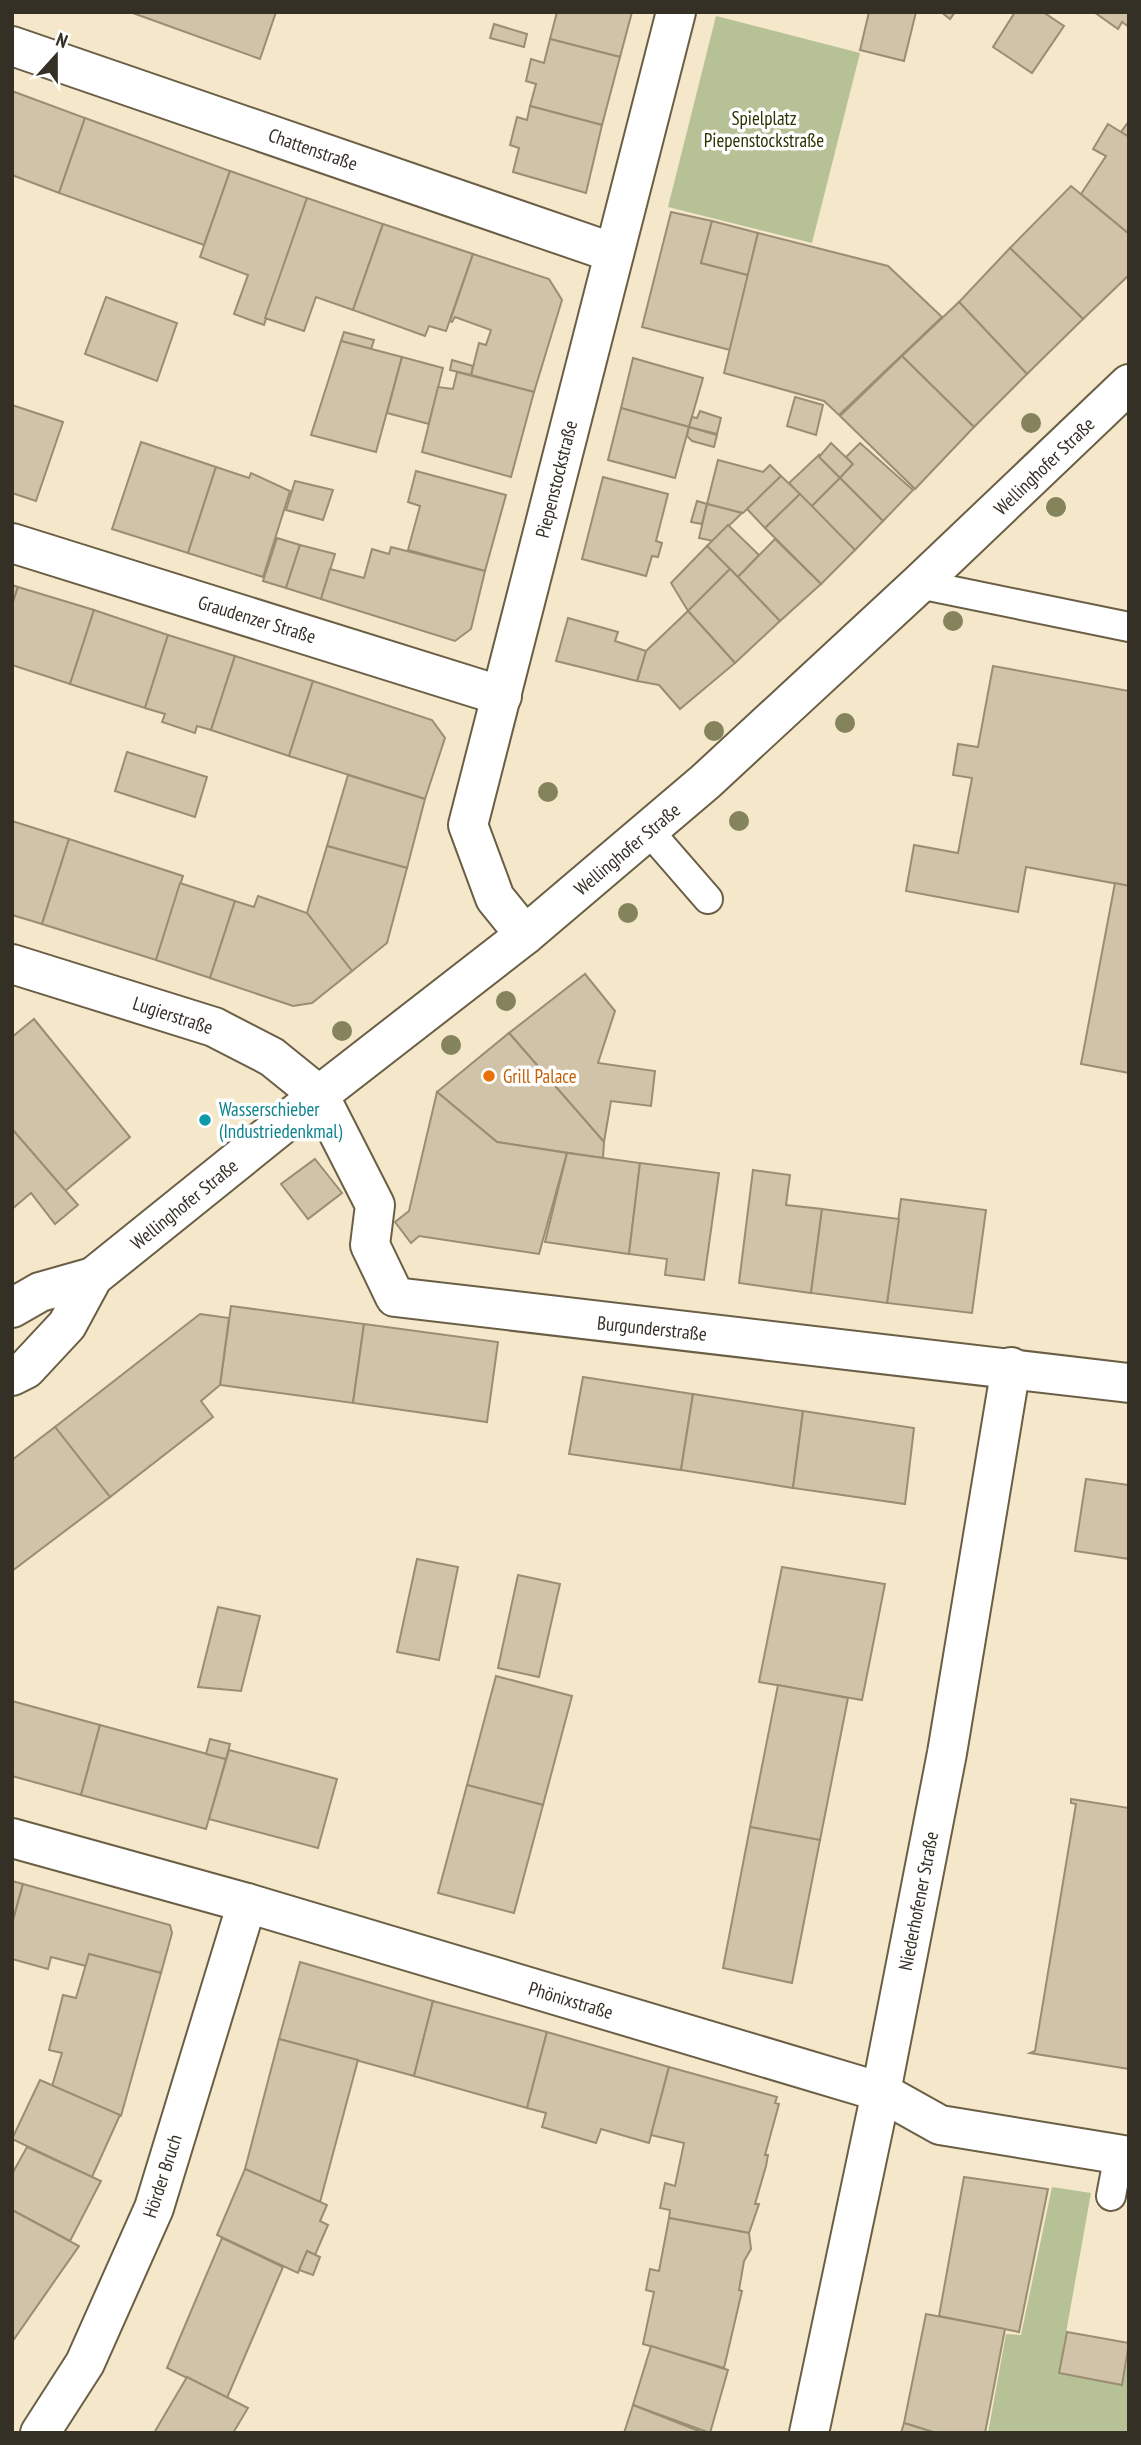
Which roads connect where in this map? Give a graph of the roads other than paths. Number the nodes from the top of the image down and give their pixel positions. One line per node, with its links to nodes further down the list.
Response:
1 (676, 12): 3 (street, Piepenstockstraße)
2 (12, 46): 3 (street, Chattenstraße)
3 (614, 253): 8 (street, Piepenstockstraße)
4 (1129, 384): 6 (street, Wellinghofer Straße)
5 (12, 543): 8 (street, Graudenzer Straße)
6 (919, 584): 7 (lane); 9 (street, Wellinghofer Straße)
7 (1129, 627)
8 (502, 696): 11 (street, Piepenstockstraße)
9 (648, 830): 10 (lane); 11 (street, Wellinghofer Straße)
10 (708, 899)
11 (525, 935): 13 (street, Wellinghofer Straße)
12 (12, 964): 13 (street, Lugierstraße)
13 (319, 1095): 14 (street, Wellinghofer Straße); 16 (street, Burgunderstraße)
14 (93, 1277): 15 (street, Wellinghofer Straße); 17 (street, Wellinghofer Straße)
15 (12, 1308)
16 (1011, 1367): 18 (street, Burgunderstraße); 21 (street, Niederhofener Straße)
17 (12, 1376)
18 (1129, 1383)
19 (12, 1838): 20 (street, Phönixstraße)
20 (247, 1903): 21 (street, Phönixstraße); 24 (street, Hörder Bruch)
21 (881, 2092): 22 (street, Phönixstraße); 25 (street, Niederhofener Straße)
22 (1124, 2155): 23 (lane)
23 (1111, 2196)
24 (40, 2433)
25 (809, 2433)

